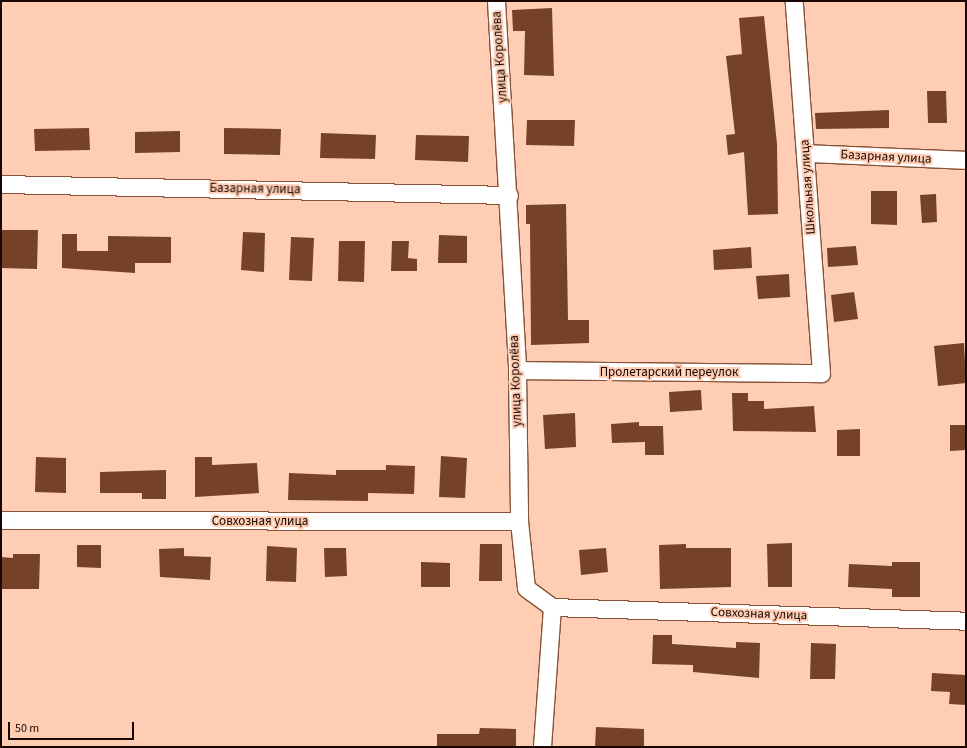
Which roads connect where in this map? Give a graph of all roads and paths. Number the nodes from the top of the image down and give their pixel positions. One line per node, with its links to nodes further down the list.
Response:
1 (496, 1): 6 (street, улица Королёва)
2 (794, 1): 3 (street, Школьная улица)
3 (806, 153): 4 (street, Базарная улица); 8 (street, Школьная улица)
4 (966, 160)
5 (1, 184): 6 (street, Базарная улица)
6 (509, 194): 7 (street, улица Королёва)
7 (517, 370): 8 (street, Пролетарский переулок); 10 (street, улица Королёва)
8 (821, 373)
9 (1, 520): 10 (street, Совхозная улица)
10 (519, 521): 11 (street, улица Королёва)
11 (552, 607): 12 (street, Совхозная улица); 13 (street)
12 (966, 621)
13 (542, 747)

